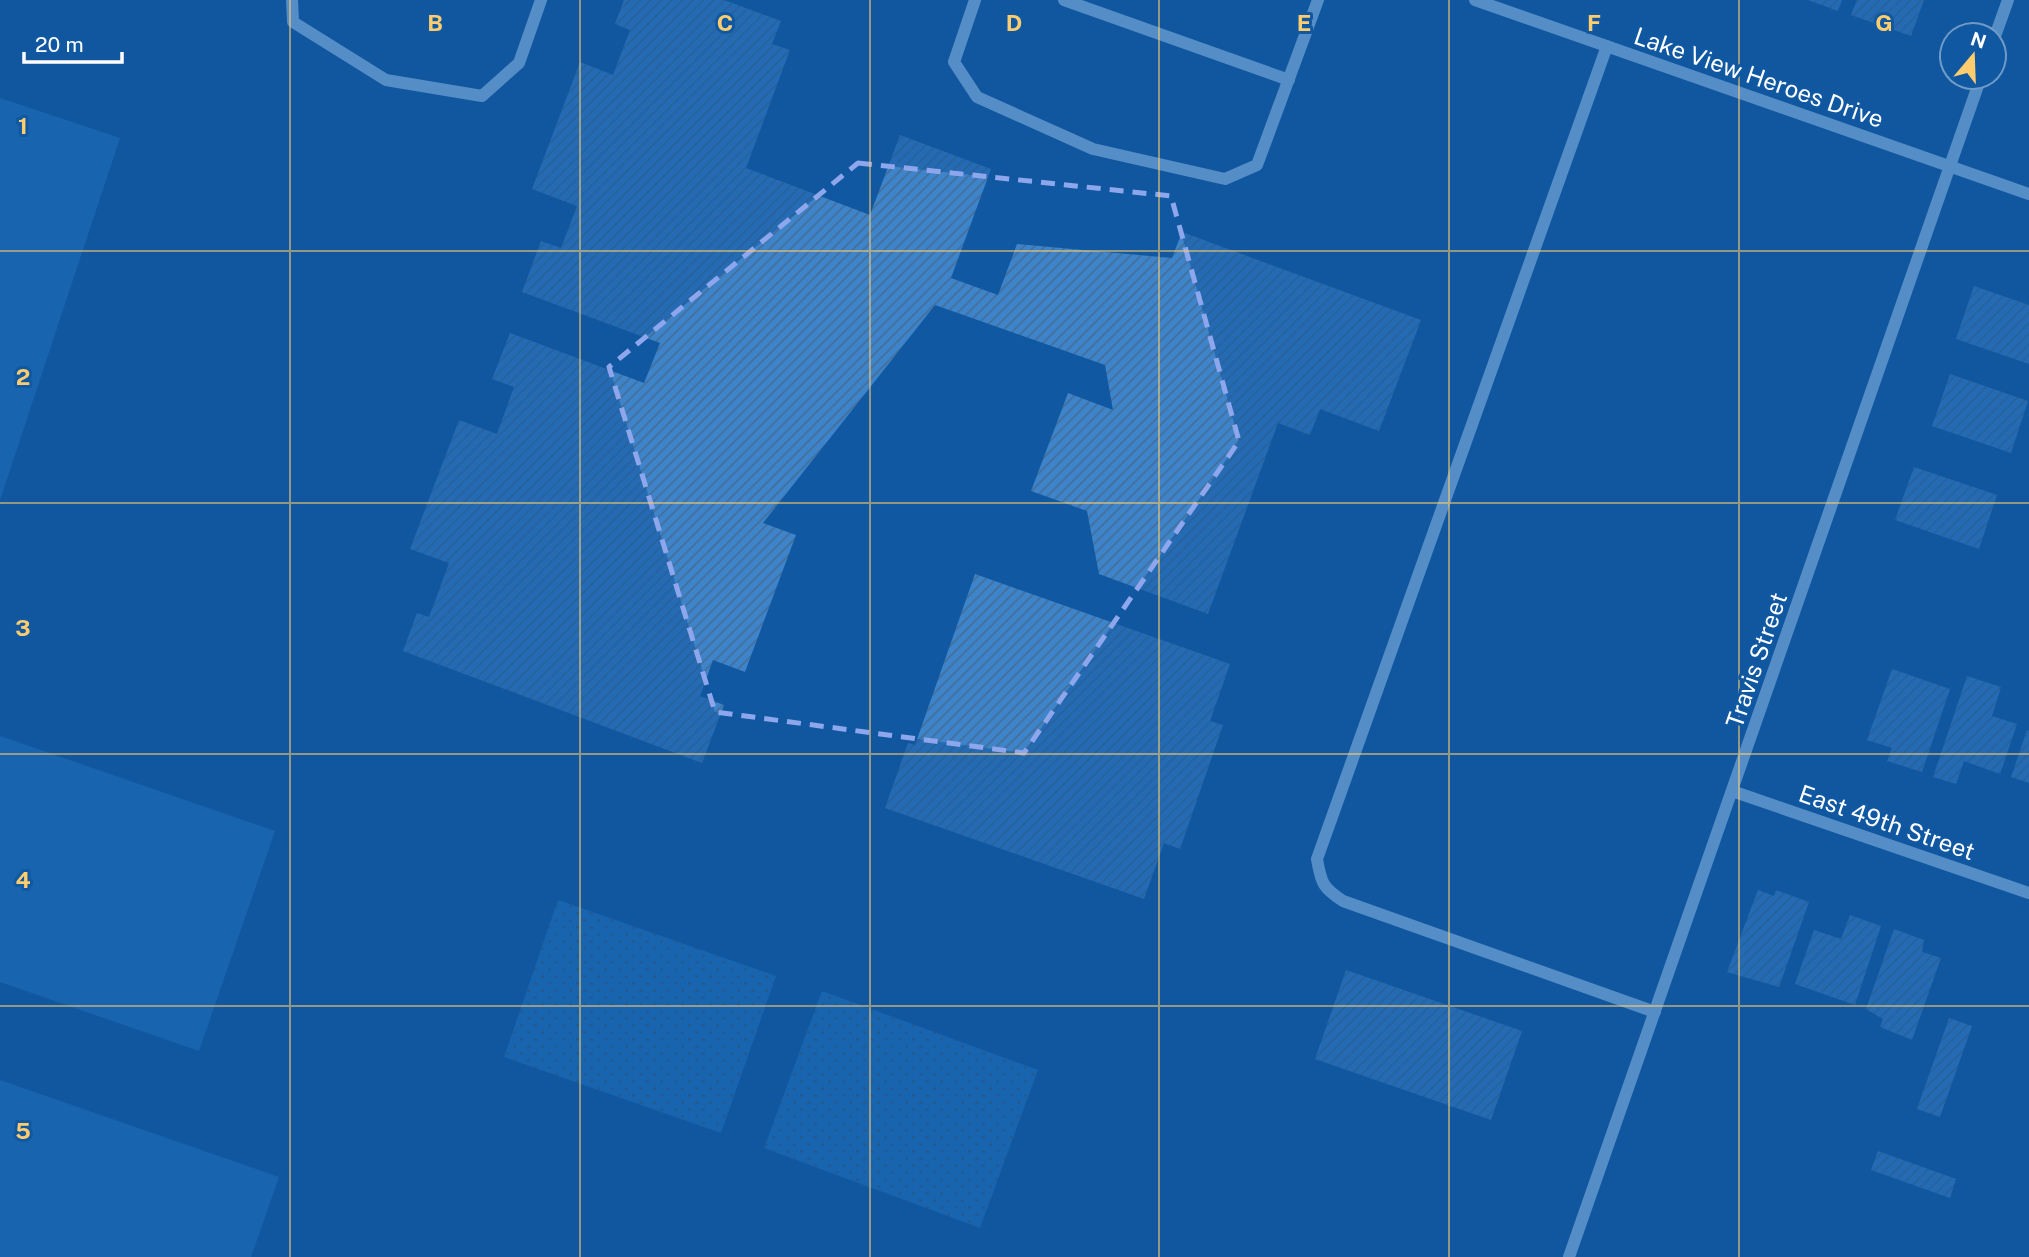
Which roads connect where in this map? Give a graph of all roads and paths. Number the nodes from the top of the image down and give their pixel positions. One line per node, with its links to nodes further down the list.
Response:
1 (292, 0): 2 (street)
2 (541, 0)
3 (975, 0): 10 (street)
4 (1064, 0): 10 (street)
5 (1318, 0): 10 (street)
6 (1475, 0): 9 (street, Lake View Heroes Drive)
7 (2008, 0): 8 (street)
8 (2000, 21)
9 (1607, 46): 12 (street, Lake View Heroes Drive); 16 (street)
10 (1289, 80)
11 (1976, 91): 12 (street, Travis Street)
12 (1950, 166): 13 (street, Lake View Heroes Drive); 14 (street, Travis Street)
13 (2029, 194)
14 (1732, 791): 15 (street, East 49th Street); 16 (street, Travis Street)
15 (2029, 893)
16 (1655, 1012): 17 (street, Travis Street)
17 (1569, 1257)

